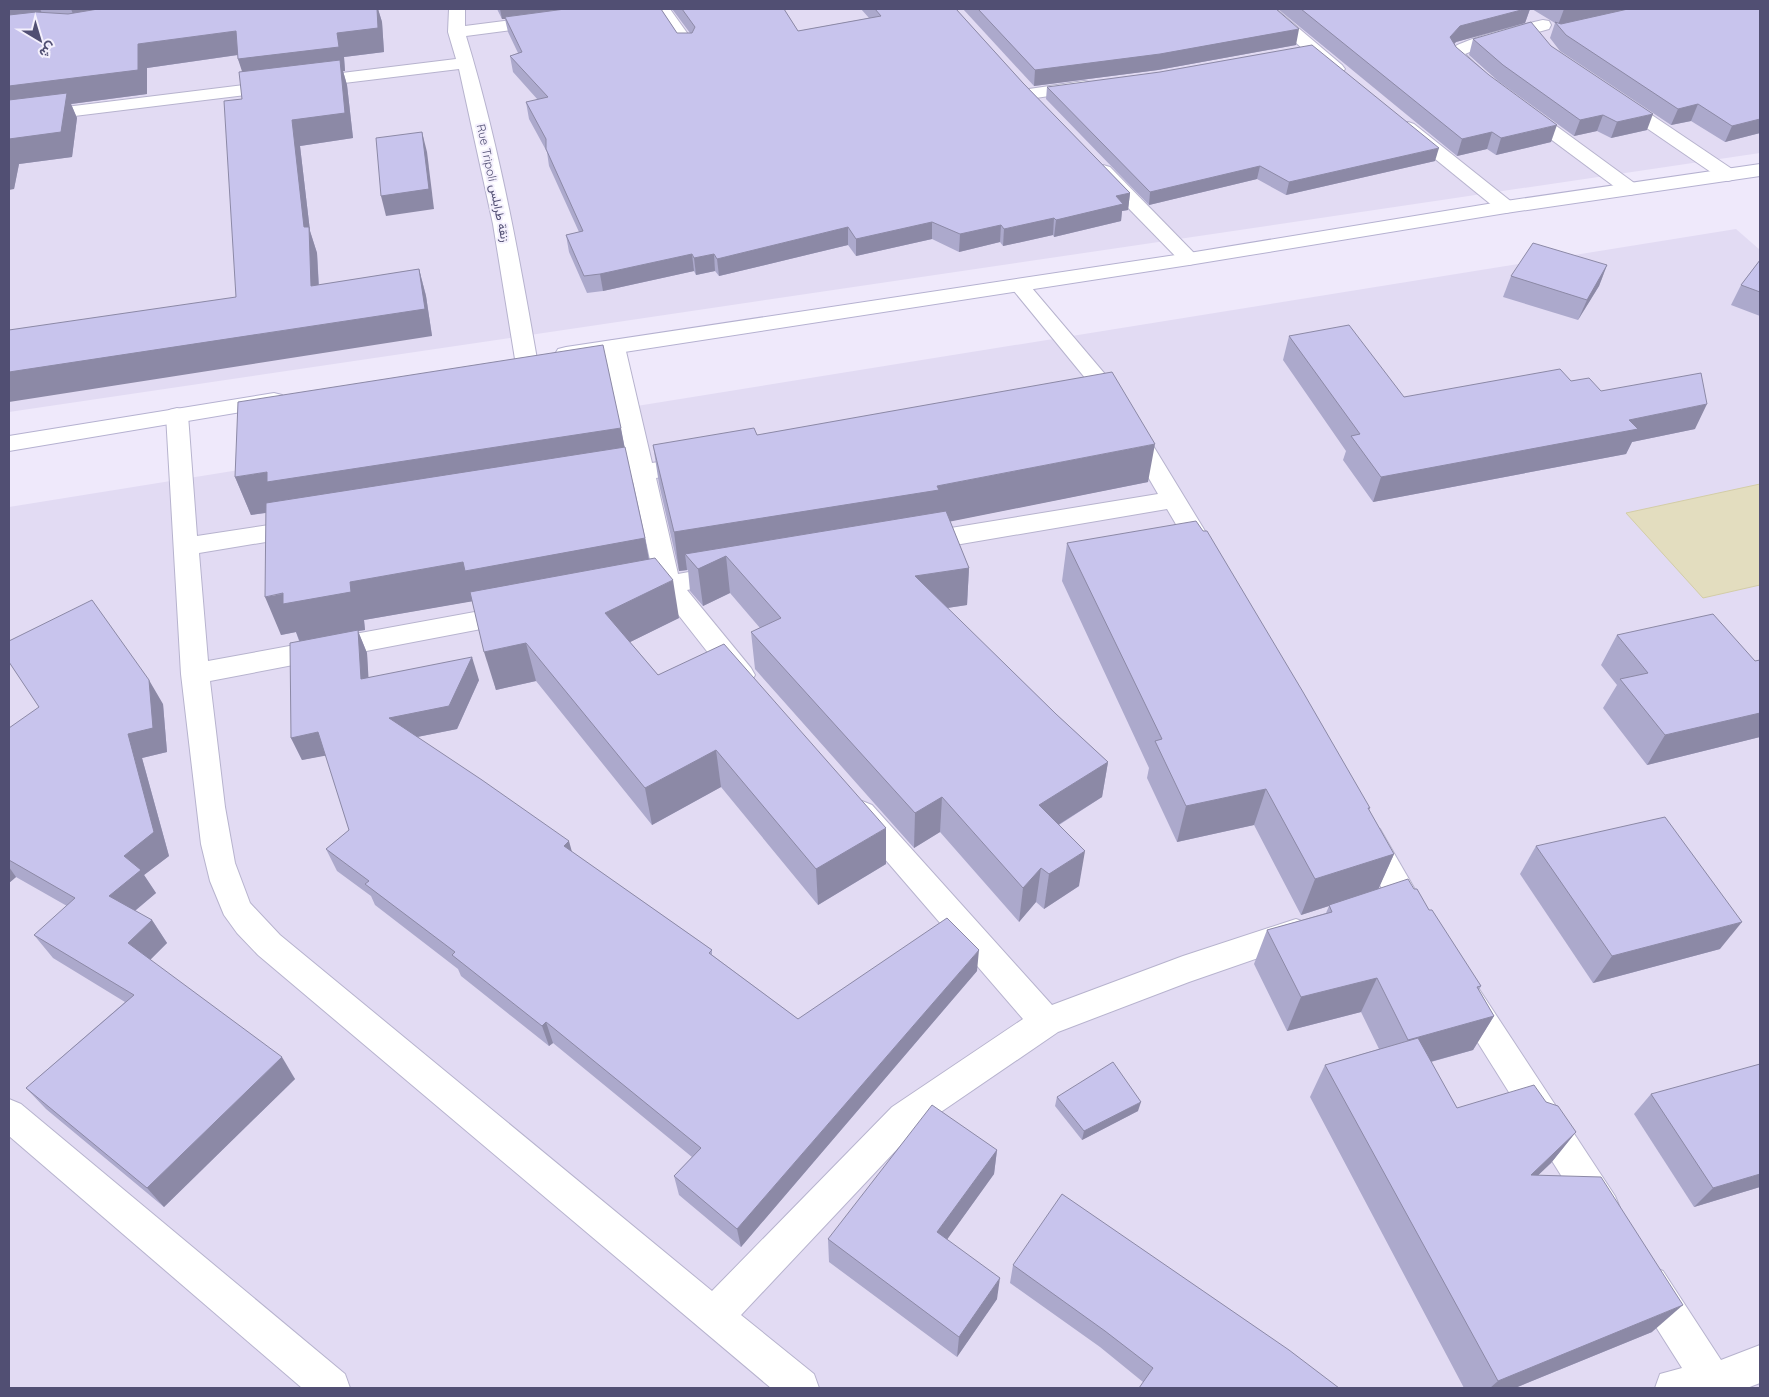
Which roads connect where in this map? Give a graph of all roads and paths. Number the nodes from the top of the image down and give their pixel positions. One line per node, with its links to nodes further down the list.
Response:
1 (457, 9): 6 (street, Rue Tripoli زنقة طرابلس)
2 (662, 9): 7 (street)
3 (1266, 9): 8 (street)
4 (555, 19): 6 (street)
5 (1539, 28): 14 (street)
6 (456, 32): 10 (street, Rue Tripoli زنقة طرابلس)
7 (686, 44)
8 (1313, 49): 9 (street); 12 (street)
9 (1293, 53)
10 (466, 63): 19 (street); 28 (street, Rue Tripoli زنقة طرابلس)
11 (1016, 80): 15 (street)
12 (1351, 81)
13 (1096, 85): 15 (street)
14 (1491, 86)
15 (1029, 94): 18 (street)
16 (1608, 94): 23 (street)
17 (1506, 98): 24 (street)
18 (1042, 107)
19 (9, 119)
20 (1398, 119): 25 (street)
21 (1089, 156): 26 (street)
22 (1760, 170): 23 (street)
23 (1728, 175): 24 (street)
24 (1630, 189): 25 (street)
25 (1506, 207): 26 (street)
26 (1189, 259): 27 (street)
27 (1018, 285): 28 (street); 30 (street)
28 (614, 347): 35 (street)
29 (293, 397): 32 (street)
30 (1113, 398): 31 (street); 37 (street)
31 (1084, 403)
32 (177, 415): 33 (street); 40 (street)
33 (9, 444)
34 (712, 461): 35 (street)
35 (643, 472): 36 (street); 43 (street)
36 (575, 483)
37 (1174, 500): 39 (street); 42 (street)
38 (322, 525): 40 (street)
39 (902, 545)
40 (185, 547): 46 (street)
41 (746, 571): 43 (street)
42 (1219, 577)
43 (668, 584): 44 (street); 47 (street)
44 (610, 595)
45 (533, 610): 46 (street)
46 (195, 674): 57 (street)
47 (758, 694)
48 (843, 791): 53 (street)
49 (1355, 813): 51 (street)
50 (1320, 924): 53 (street)
51 (1430, 940)
52 (1451, 973): 55 (street)
53 (1046, 1022): 57 (street)
54 (9, 1115): 60 (street)
55 (1617, 1232)
56 (1638, 1265): 59 (street)
57 (713, 1317): 61 (street)
58 (1760, 1364): 59 (street)
59 (1715, 1385): 62 (street)
60 (331, 1388)
61 (800, 1388)
62 (1674, 1388)

